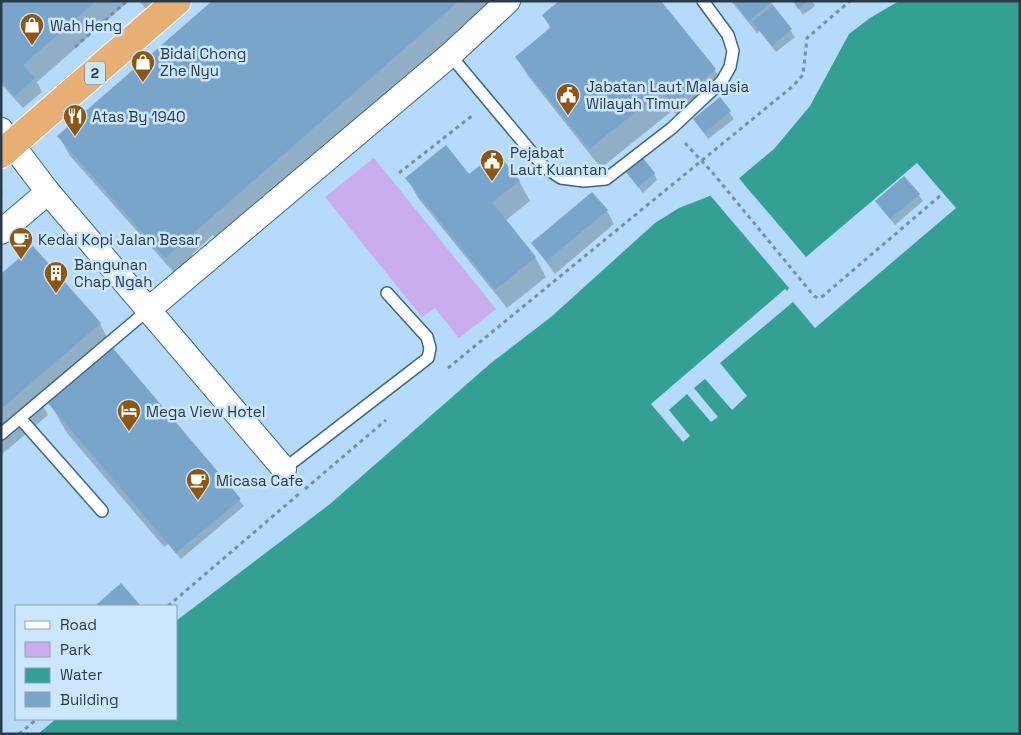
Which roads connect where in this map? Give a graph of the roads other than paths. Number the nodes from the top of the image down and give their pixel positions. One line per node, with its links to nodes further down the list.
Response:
1 (177, 1): 5 (highway, 2)
2 (508, 1): 4 (street)
3 (703, 1): 4 (lane)
4 (450, 55): 9 (street)
5 (5, 143): 6 (street)
6 (48, 192): 7 (street); 9 (street)
7 (1, 232)
8 (386, 293): 12 (lane)
9 (148, 310): 10 (lane); 12 (street)
10 (20, 418): 11 (lane); 13 (lane)
11 (1, 434)
12 (284, 469)
13 (102, 511)

